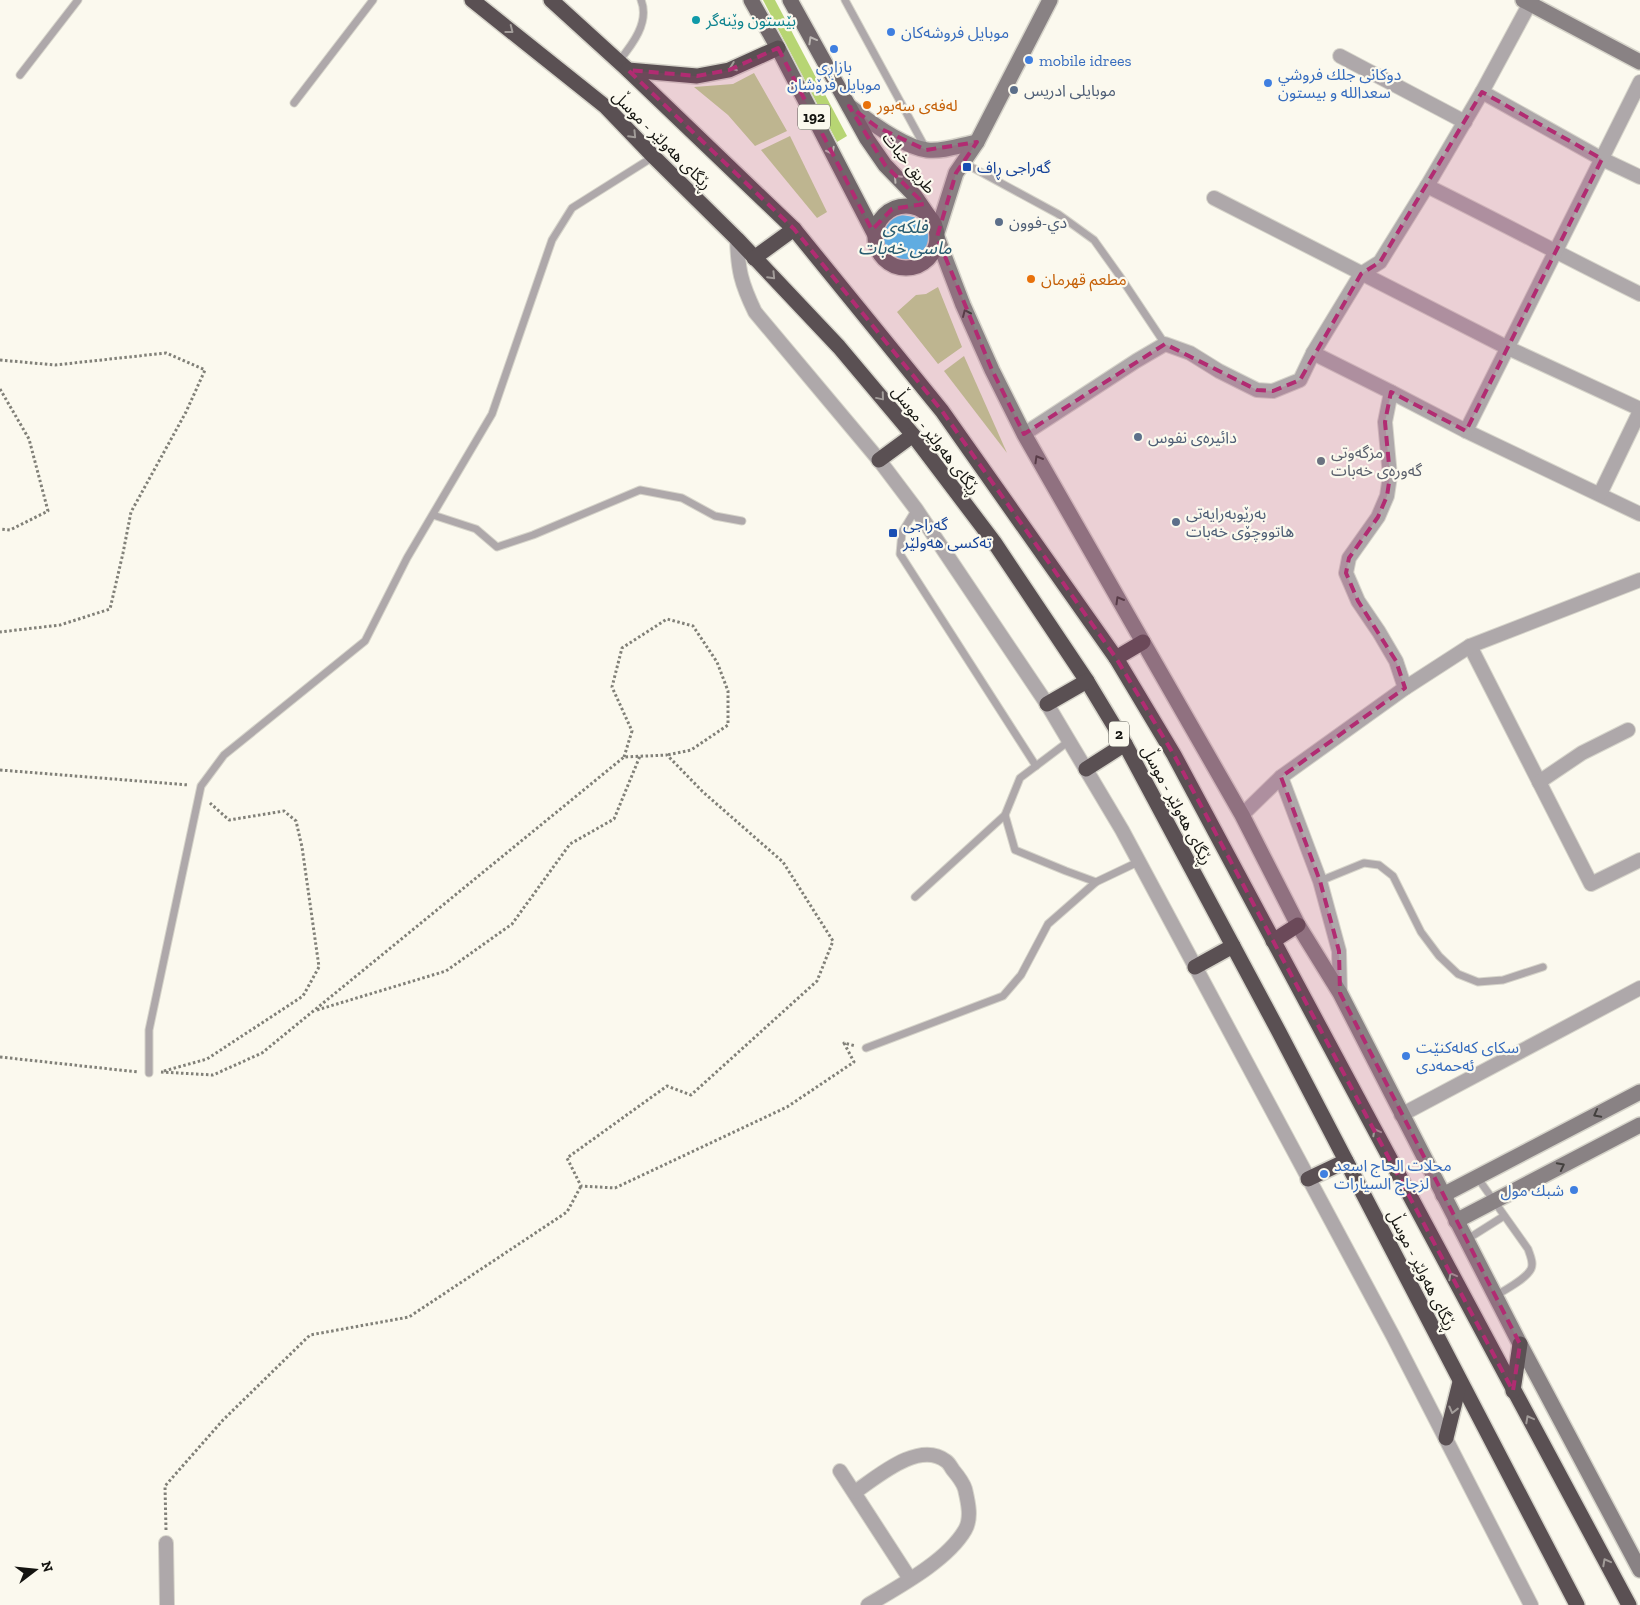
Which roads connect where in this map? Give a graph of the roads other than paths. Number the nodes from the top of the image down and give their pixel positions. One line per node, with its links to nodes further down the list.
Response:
1 (78, 0): 15 (lane)
2 (374, 0): 18 (lane)
3 (472, 0): 23 (highway, ڕێگای هەولێر - موسڵ / 2, one-way to 23)
4 (551, 0): 14 (highway, ڕێگای هەولێر - موسڵ / 2)
5 (641, 0): 14 (lane)
6 (751, 0): 11 (main road, 192)
7 (790, 0): 19 (main road, طريق خبات / 192, one-way to 7)
8 (845, 0): 22 (lane)
9 (1050, 0): 21 (main road)
10 (1527, 2): 13 (main road); 17 (street)
11 (778, 48): 14 (highway, one-way to 14); 31 (main road, 192, one-way to 31)
12 (1340, 56): 20 (street)
13 (1640, 62)
14 (624, 65): 30 (highway, ڕێگای هەولێر - موسڵ / 2)
15 (20, 75)
16 (1640, 82): 24 (street)
17 (1482, 92): 20 (street); 24 (street)
18 (294, 103)
19 (849, 106): 22 (main road); 29 (main road, طريق خبات / 192, one-way to 19)
20 (1465, 122): 27 (street)
21 (977, 142): 22 (main road); 25 (main road)
22 (926, 150)
23 (654, 156): 33 (highway, ڕێگای هەولێر - موسڵ / 2); 51 (lane)
24 (1602, 159): 26 (street); 34 (street)
25 (963, 162): 32 (main road); 38 (lane)
26 (1640, 177)
27 (1427, 186): 34 (street); 36 (street)
28 (1214, 198): 36 (street)
29 (928, 215): 31 (main road); 32 (main road)
30 (794, 229): 35 (highway); 56 (highway, ڕێگای هەولێر - موسڵ / 2)
31 (875, 235): 32 (main road)
32 (937, 235): 45 (main road, one-way to 32)
33 (737, 238): 35 (highway, ڕێگای هەولێر - موسڵ / 2); 47 (street)
34 (1556, 253): 37 (street); 39 (street)
35 (754, 258): 46 (highway, ڕێگای هەولێر - موسڵ / 2, one-way to 46)
36 (1361, 274): 39 (street); 40 (street)
37 (1640, 294)
38 (1165, 344): 40 (street); 45 (street)
39 (1508, 348): 42 (street); 44 (street)
40 (1313, 354): 41 (street)
41 (1391, 392): 44 (street); 58 (street)
42 (1640, 410): 43 (street)
43 (1636, 430): 48 (street)
44 (1466, 431): 48 (street)
45 (1024, 434): 54 (main road, one-way to 45)
46 (913, 435): 47 (highway); 57 (highway, ڕێگای هەولێر - موسڵ / 2)
47 (879, 460): 49 (street)
48 (1600, 494): 50 (street)
49 (916, 509): 59 (street); 63 (lane)
50 (1640, 514)
51 (433, 515): 52 (lane); 82 (lane)
52 (742, 520)
53 (1640, 580): 55 (street)
54 (1143, 642): 56 (highway); 68 (main road)
55 (1470, 646): 58 (street); 66 (street)
56 (1116, 658): 75 (highway, ڕێگای هەولێر - موسڵ / 2)
57 (1087, 681): 59 (highway); 62 (highway, ڕێگای هەولێر - موسڵ / 2)
58 (1405, 688): 65 (street)
59 (1047, 704): 61 (street)
60 (1628, 730): 66 (street)
61 (1069, 741): 63 (lane); 64 (street)
62 (1125, 744): 64 (highway); 76 (highway, ڕێگای هەولێر - موسڵ / 2)
63 (1036, 766): 67 (lane)
64 (1086, 769): 70 (street)
65 (1281, 777): 68 (street); 71 (street)
66 (1540, 782): 69 (street)
67 (1005, 815): 72 (lane); 73 (lane)
68 (1242, 815): 74 (main road)
69 (1640, 860)
70 (1138, 862): 72 (lane); 77 (street)
71 (1320, 881): 78 (lane); 80 (street)
72 (1096, 882): 81 (lane)
73 (915, 897)
74 (1298, 925): 75 (highway); 80 (main road)
75 (1273, 941): 97 (highway, ڕێگای هەولێر - موسڵ / 2, one-way to 75)
76 (1233, 946): 77 (highway); 86 (highway, ڕێگای هەولێر - موسڵ / 2)
77 (1195, 966): 88 (street)
78 (1543, 967)
79 (1640, 988): 84 (street)
80 (1340, 993): 84 (main road)
81 (866, 1048)
82 (149, 1073)
83 (1640, 1092): 87 (main road, one-way to 87)
84 (1401, 1115): 89 (main road)
85 (1640, 1125): 90 (main road, one-way to 85)
86 (1346, 1161): 88 (highway); 96 (highway, ڕێگای هەولێر - موسڵ / 2)
87 (1477, 1177): 89 (main road); 90 (lane)
88 (1308, 1179): 98 (street)
89 (1443, 1195): 92 (main road)
90 (1494, 1201): 91 (lane); 92 (main road)
91 (1504, 1216): 93 (lane); 94 (lane)
92 (1456, 1221): 93 (main road)
93 (1466, 1240): 94 (main road)
94 (1495, 1296): 95 (main road)
95 (1520, 1344): 97 (highway); 102 (main road)
96 (1460, 1382): 98 (highway, one-way to 98); 107 (highway, ڕێگای هەولێر - موسڵ / 2)
97 (1514, 1391): 108 (highway, ڕێگای هەولێر - موسڵ / 2, one-way to 97)
98 (1446, 1438): 106 (street)
99 (840, 1471): 100 (street)
100 (855, 1492): 103 (street); 103 (street)
101 (166, 1543): 104 (street)
102 (1639, 1566)
103 (910, 1579): 105 (street)
104 (167, 1605)
105 (868, 1605)
106 (1531, 1605)
107 (1577, 1605)
108 (1629, 1605)

